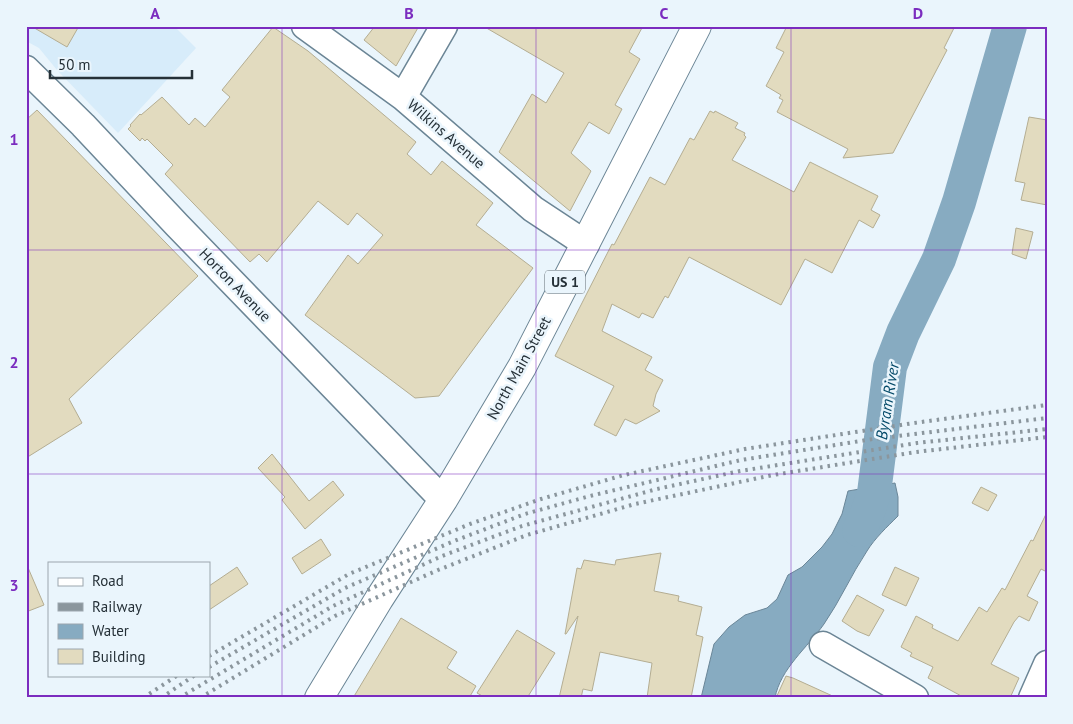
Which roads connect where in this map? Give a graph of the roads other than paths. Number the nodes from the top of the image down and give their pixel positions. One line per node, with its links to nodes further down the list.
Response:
1 (305, 26): 5 (street, Wilkins Avenue)
2 (444, 26): 5 (street)
3 (697, 26): 6 (main road, North Main Street / US 1)
4 (26, 70): 7 (street, Horton Avenue)
5 (403, 98): 6 (street, Wilkins Avenue)
6 (586, 244): 7 (main road, North Main Street / US 1)
7 (443, 500): 10 (main road, North Main Street / US 1)
8 (823, 645): 11 (street)
9 (1047, 664): 12 (street)
10 (319, 698)
11 (915, 698)
12 (1032, 698)

